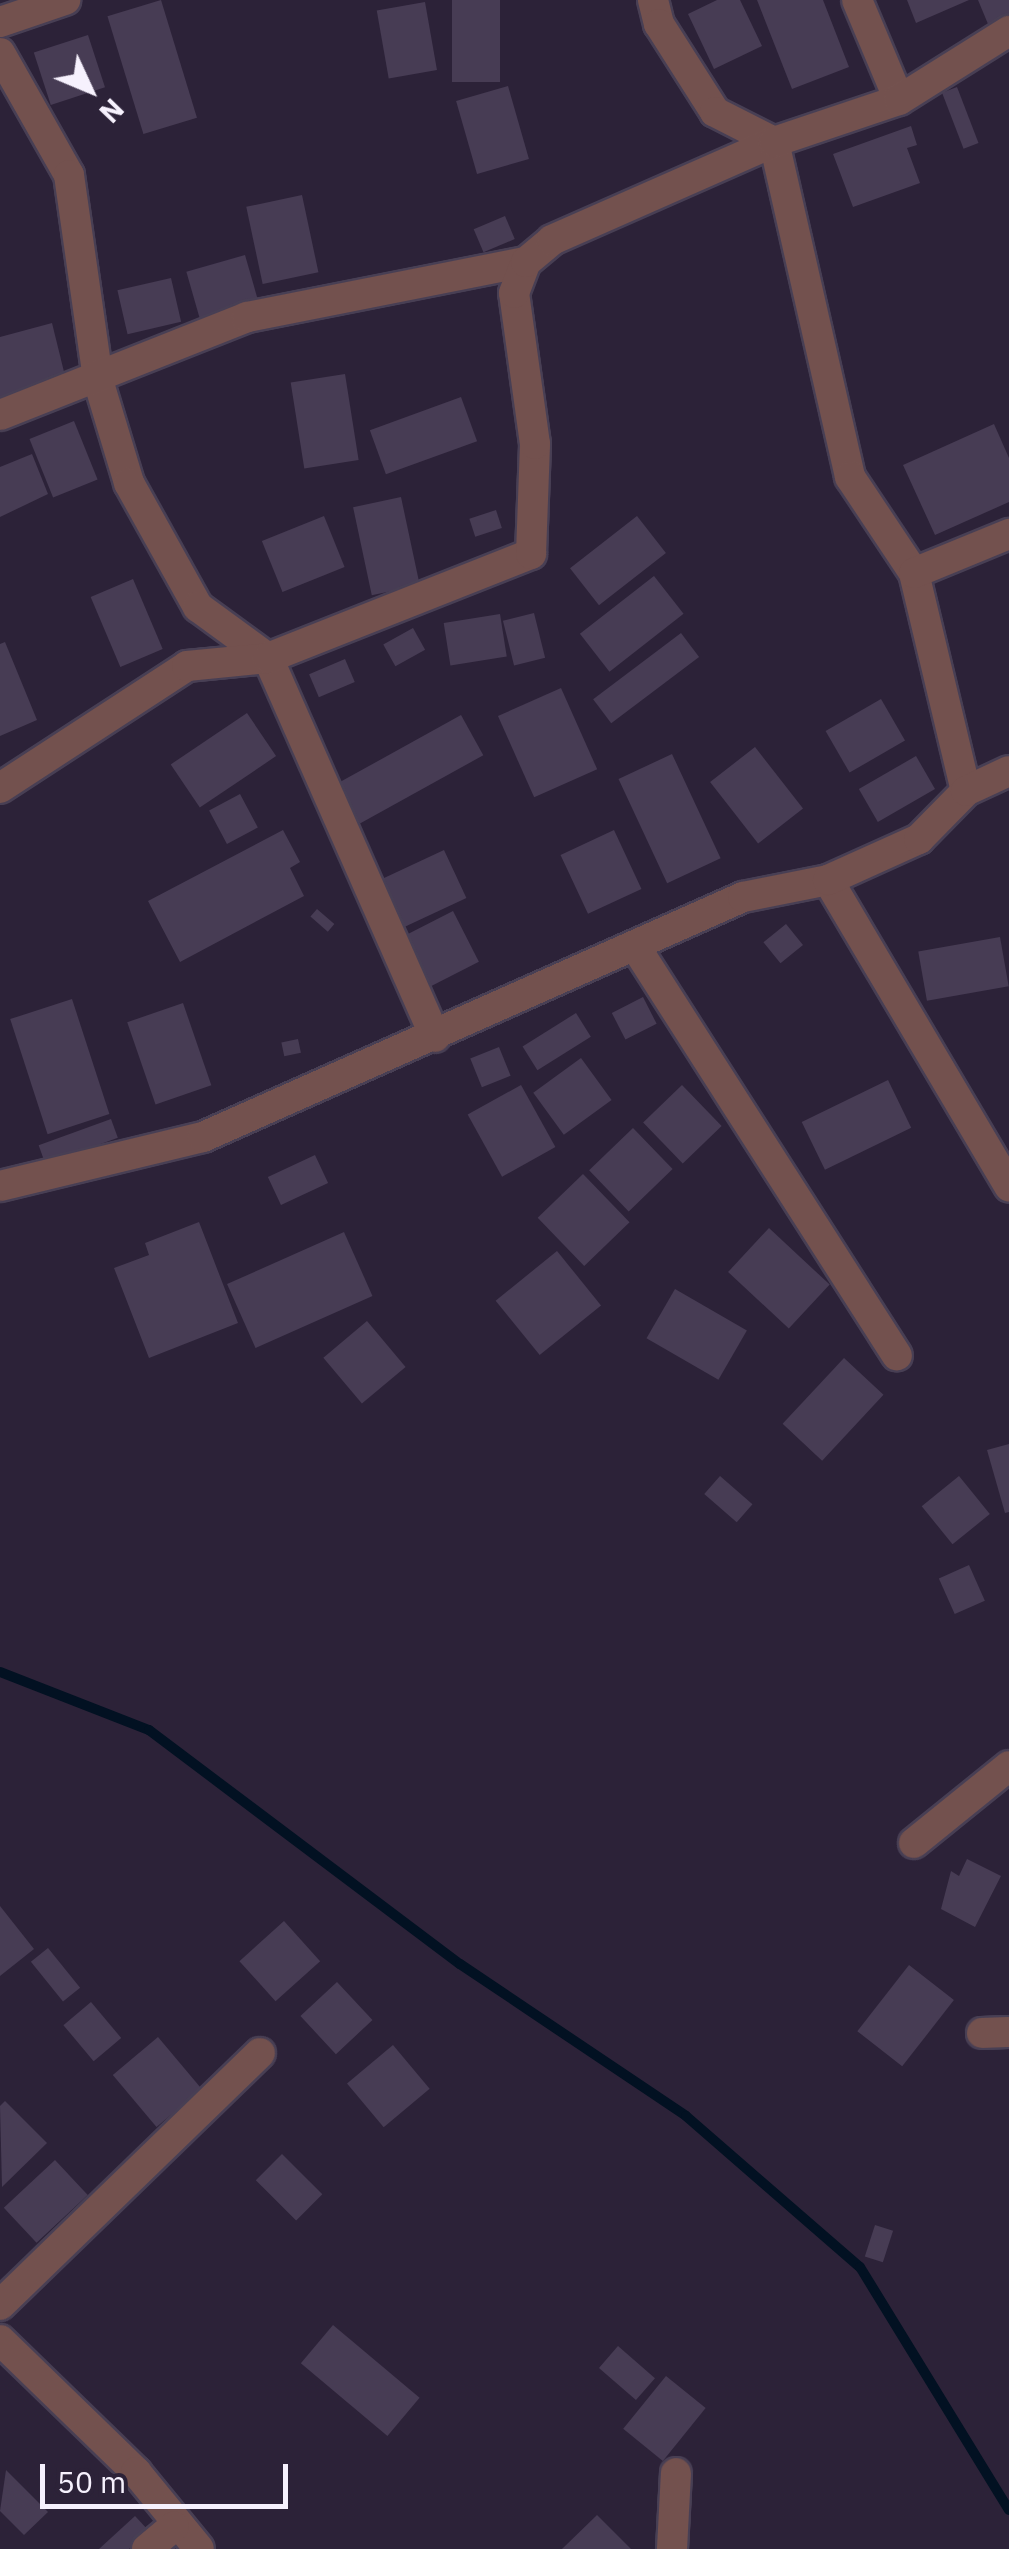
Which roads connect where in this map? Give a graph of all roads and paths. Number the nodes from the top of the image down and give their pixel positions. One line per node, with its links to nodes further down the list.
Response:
1 (65, 0): 4 (street)
2 (653, 0): 8 (street)
3 (857, 0): 7 (street)
4 (0, 22)
5 (1009, 31): 7 (street)
6 (0, 52): 10 (street)
7 (899, 100): 8 (street)
8 (774, 142): 9 (street); 13 (street)
9 (526, 262): 10 (street); 14 (street)
10 (98, 380): 11 (street); 14 (street)
11 (0, 415)
12 (1009, 534): 13 (street)
13 (914, 573): 17 (street)
14 (268, 658): 16 (street); 20 (street)
15 (1009, 771): 17 (street)
16 (0, 788)
17 (966, 791): 18 (street)
18 (828, 880): 19 (street); 22 (street)
19 (635, 946): 20 (street); 23 (street)
20 (435, 1038): 21 (street)
21 (0, 1186)
22 (1009, 1186)
23 (897, 1355)
24 (1009, 1766): 25 (street)
25 (914, 1842)
26 (260, 2053): 27 (street)
27 (0, 2306)
28 (0, 2340): 30 (street)
29 (676, 2473): 33 (street)
30 (174, 2526): 31 (street); 32 (street)
31 (147, 2549)
32 (199, 2549)
33 (672, 2549)

